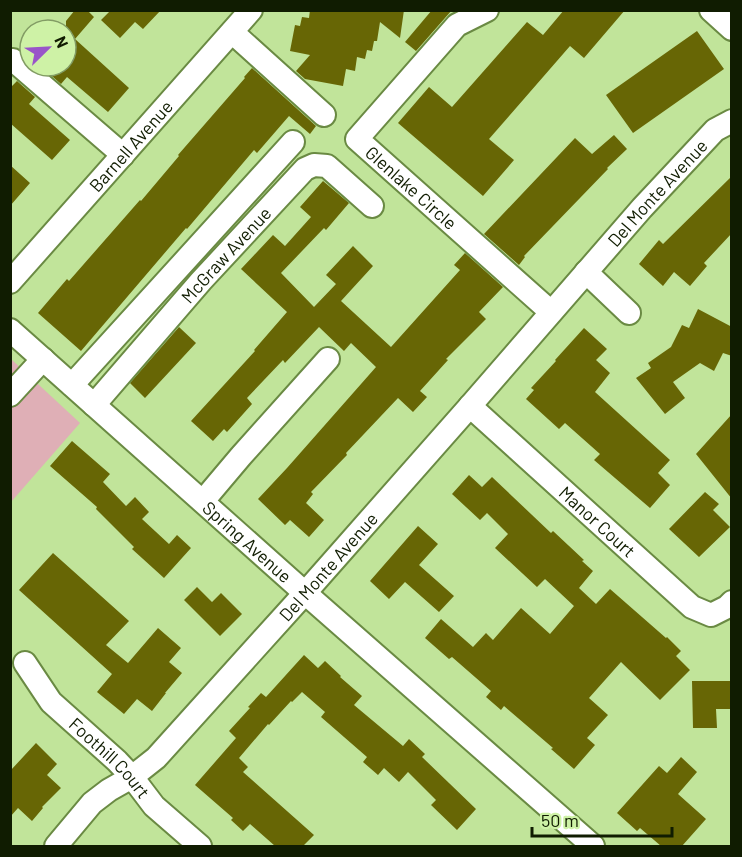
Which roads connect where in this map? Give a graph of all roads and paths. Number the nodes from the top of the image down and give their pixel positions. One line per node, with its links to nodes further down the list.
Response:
1 (251, 10): 5 (street, Barnell Avenue)
2 (487, 10): 14 (street, Glenlake Circle)
3 (711, 10): 4 (street)
4 (732, 29)
5 (232, 32): 7 (street); 10 (street, Barnell Avenue)
6 (13, 60): 10 (street)
7 (324, 115)
8 (732, 121): 12 (street, Del Monte Avenue)
9 (293, 142): 19 (street, McGraw Avenue)
10 (123, 155): 13 (street, Barnell Avenue)
11 (372, 206): 21 (street, McGraw Avenue)
12 (586, 272): 14 (street, Del Monte Avenue); 15 (street)
13 (10, 282)
14 (552, 312): 22 (street, Del Monte Avenue)
15 (629, 313)
16 (10, 330): 17 (street, Spring Avenue)
17 (43, 359): 19 (street, Spring Avenue); 20 (street)
18 (328, 359): 23 (street)
19 (72, 385): 21 (street, Spring Avenue)
20 (13, 389)
21 (94, 405): 23 (street, Spring Avenue)
22 (471, 406): 24 (street, Del Monte Avenue); 25 (street, Manor Court)
23 (202, 501): 24 (street, Spring Avenue)
24 (305, 593): 27 (street, Del Monte Avenue); 30 (street, Spring Avenue)
25 (732, 602)
26 (25, 663): 27 (street, Foothill Court)
27 (132, 777): 28 (street, Del Monte Avenue); 29 (street, Foothill Court)
28 (56, 846)
29 (200, 846)
30 (593, 846)

